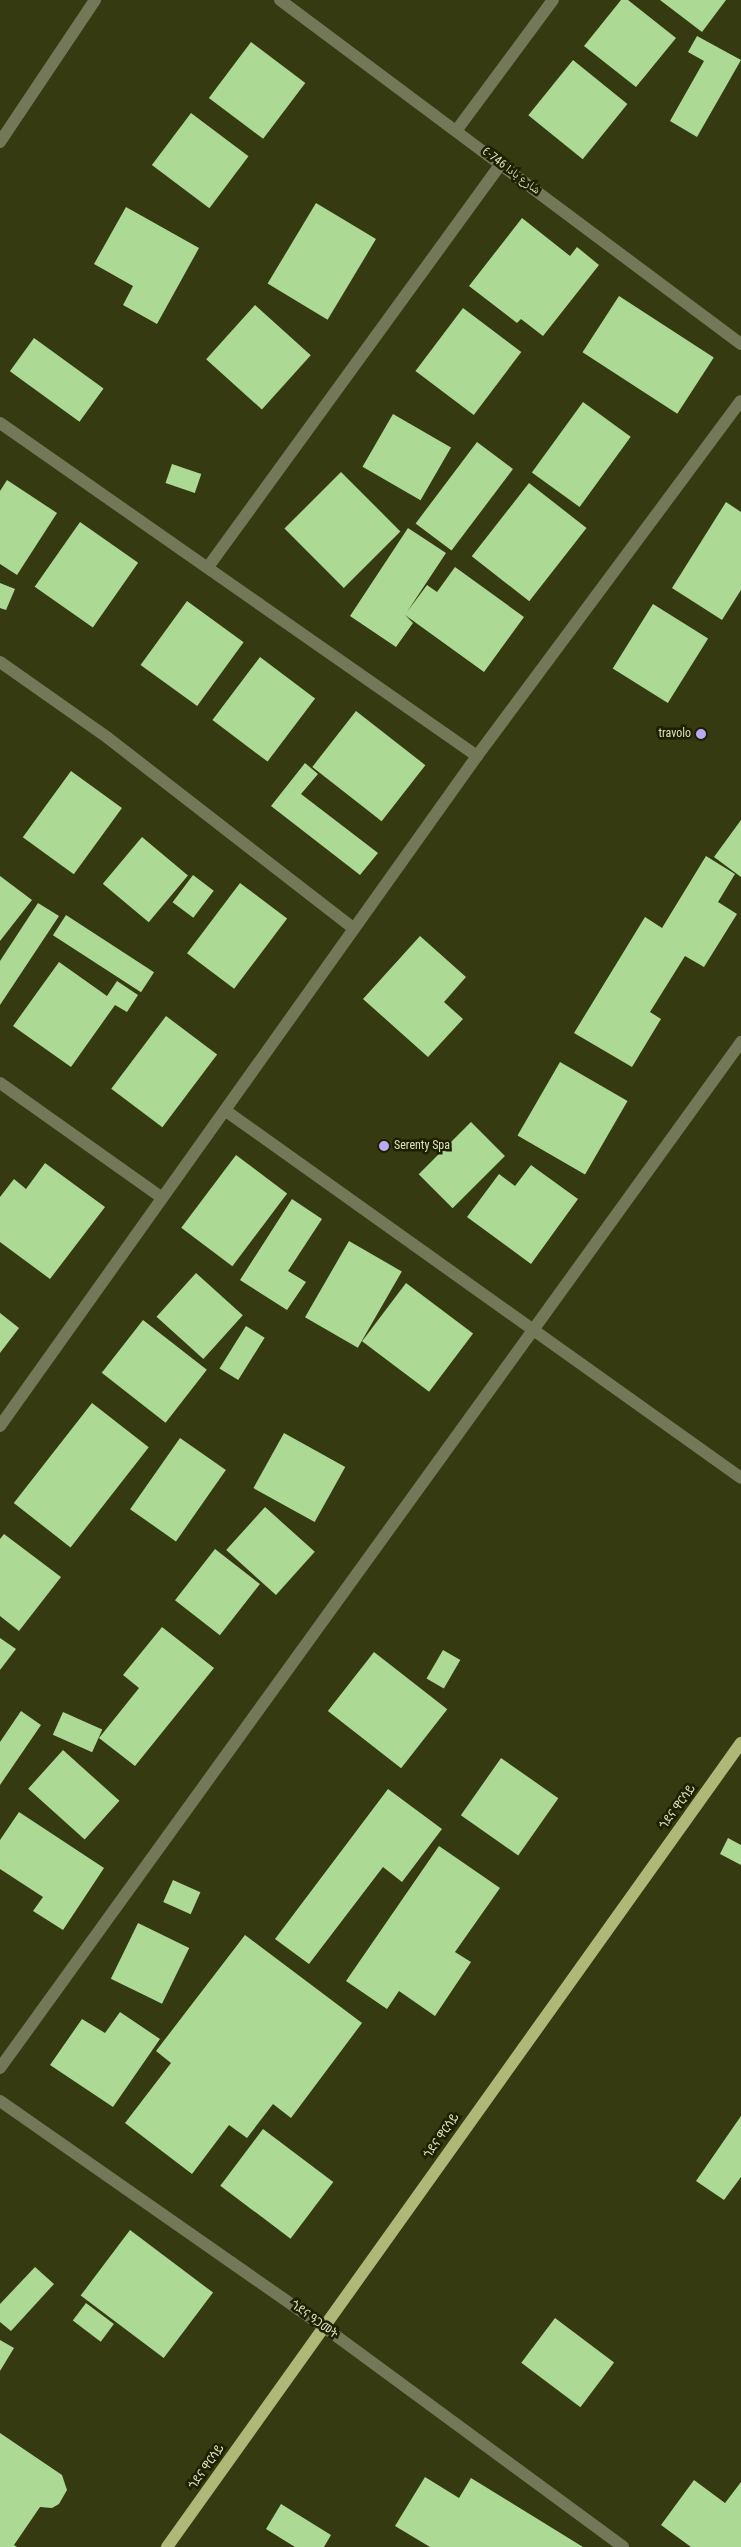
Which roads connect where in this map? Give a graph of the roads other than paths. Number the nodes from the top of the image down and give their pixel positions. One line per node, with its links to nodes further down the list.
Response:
1 (95, 0): 5 (street)
2 (280, 0): 4 (street, شارع بادا 746-6)
3 (553, 0): 4 (street)
4 (456, 131): 6 (street, شارع بادا 746-6)
5 (0, 142)
6 (501, 164): 7 (street, شارع بادا 746-6); 10 (street)
7 (741, 344)
8 (741, 401): 12 (street)
9 (0, 423): 10 (street)
10 (208, 567): 12 (street)
11 (0, 662): 13 (street)
12 (477, 756): 13 (street)
13 (354, 929): 16 (street)
14 (741, 1042): 18 (street)
15 (0, 1083): 17 (street)
16 (226, 1111): 17 (street); 18 (street)
17 (161, 1197): 19 (street)
18 (534, 1327): 20 (street); 22 (street)
19 (0, 1426)
20 (741, 1478)
21 (741, 1743): 24 (main road, ጎደና ዋርሳይ)
22 (0, 2068)
23 (0, 2101): 24 (street, ጎደና ዓጋመት)
24 (324, 2327): 25 (main road, ጎደና ዋርሳይ); 26 (street, ጎደና ዓጋመት)
25 (167, 2547)
26 (623, 2547)

